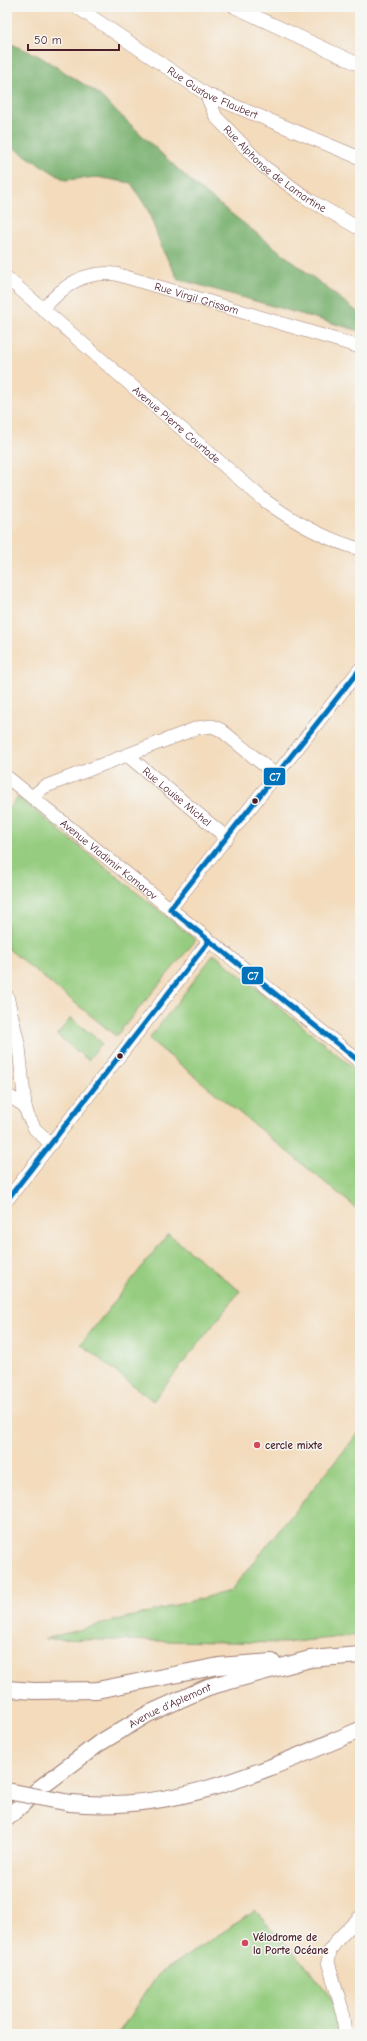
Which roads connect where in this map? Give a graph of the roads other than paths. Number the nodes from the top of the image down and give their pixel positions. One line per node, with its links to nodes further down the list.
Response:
1 (77, 7): 4 (street, Rue Gustave Flaubert)
2 (235, 7): 3 (street)
3 (360, 65)
4 (206, 94): 5 (street, Rue Gustave Flaubert); 6 (street, Rue Alphonse de Lamartine)
5 (360, 158)
6 (360, 229)
7 (7, 278): 8 (street, Avenue Pierre Courtade)
8 (43, 308): 9 (street, Rue Virgil Grissom); 10 (street, Avenue Pierre Courtade)
9 (360, 347)
10 (360, 549)
11 (360, 669): 13 (street)
12 (127, 755): 13 (street, Rue Louise Michel); 15 (street, Rue Louise Michel); 16 (street, Rue Louise Michel)
13 (276, 775): 16 (street)
14 (7, 777): 15 (street, Avenue Vladimir Komarov)
15 (32, 797): 17 (street, Avenue Vladimir Komarov)
16 (227, 838): 17 (street)
17 (170, 909): 18 (street, Avenue Vladimir Komarov)
18 (209, 941): 20 (street, Avenue Vladimir Komarov); 23 (street)
19 (7, 996): 22 (street)
20 (360, 1062)
21 (7, 1095): 22 (street)
22 (25, 1106): 23 (street)
23 (51, 1144): 24 (street)
24 (7, 1200)
25 (360, 1655): 26 (street, Avenue d'Aplemont)
26 (310, 1659): 27 (street); 30 (street, Avenue d'Aplemont)
27 (7, 1689)
28 (360, 1730): 29 (street, bridge)
29 (7, 1791)
30 (7, 1818)
31 (360, 1917): 32 (street)
32 (345, 2034)

